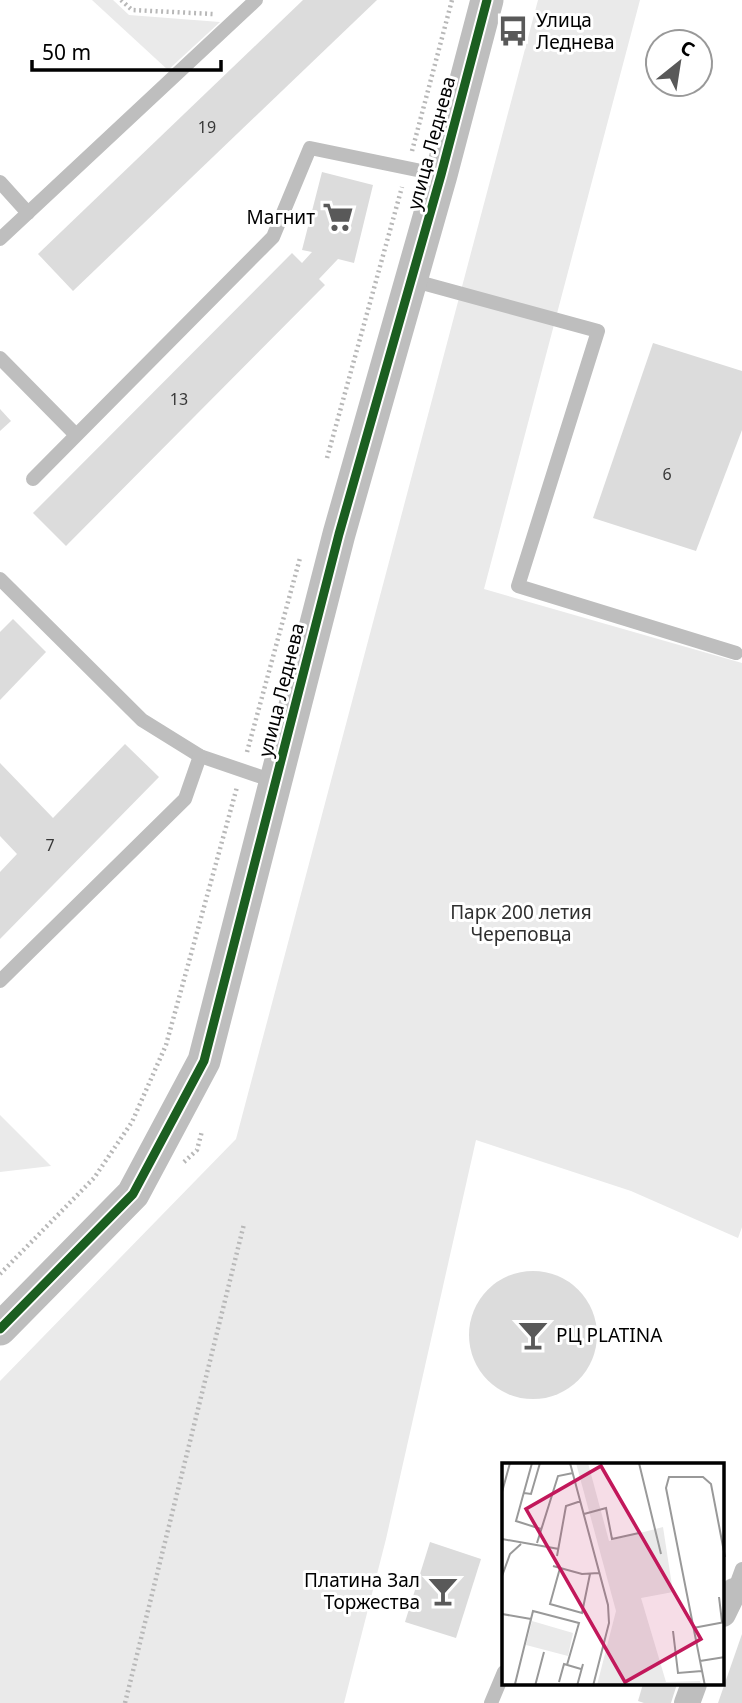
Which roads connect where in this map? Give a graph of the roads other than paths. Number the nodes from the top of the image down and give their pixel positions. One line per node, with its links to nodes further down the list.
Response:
1 (256, 0): 5 (lane)
2 (487, 0): 3 (street, улица Леднева)
3 (441, 175): 7 (street, улица Леднева); 9 (lane)
4 (0, 182): 5 (lane)
5 (28, 213): 6 (lane)
6 (0, 239)
7 (411, 280): 12 (lane); 14 (street, улица Леднева)
8 (0, 358): 9 (lane)
9 (75, 435): 10 (lane)
10 (33, 479)
11 (1, 581): 13 (lane)
12 (736, 653)
13 (200, 756): 14 (lane); 15 (lane)
14 (276, 782): 16 (street, улица Леднева)
15 (0, 981)
16 (0, 1329)
17 (502, 1677): 19 (lane)
18 (693, 1686): 20 (street)
19 (491, 1703)
20 (687, 1703)

